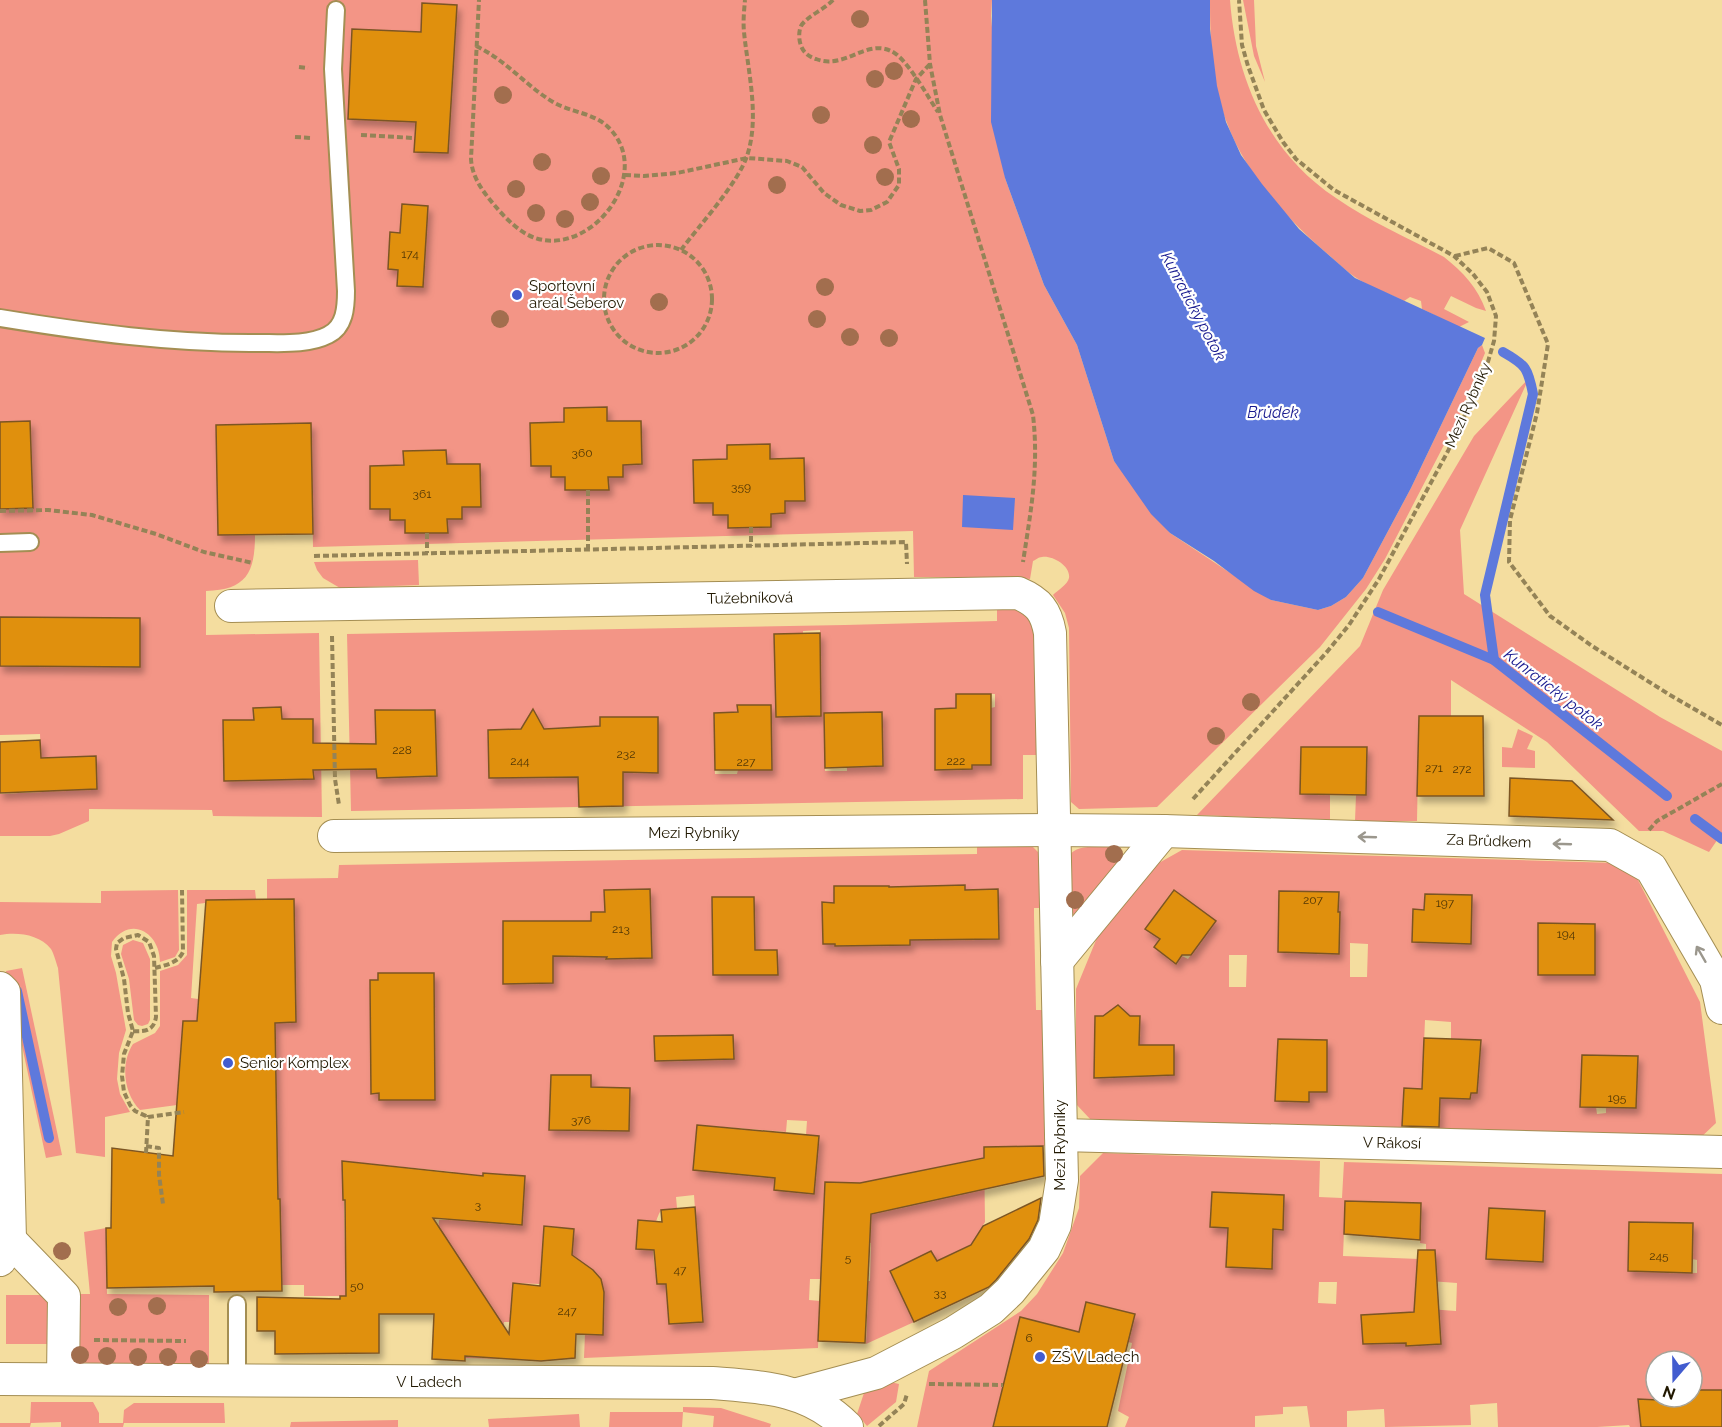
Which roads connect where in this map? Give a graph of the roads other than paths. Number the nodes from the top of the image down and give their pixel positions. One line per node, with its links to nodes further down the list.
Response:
1 (336, 10): 2 (lane)
2 (0, 318)
3 (30, 542): 4 (lane)
4 (0, 543)
5 (231, 606): 6 (street, Tužebníková)
6 (1054, 830): 7 (street, Mezi Rybníky); 8 (street, Mezi Rybníky); 9 (street, Mezi Rybníky)
7 (1164, 831): 9 (street); 11 (street, Za Brůdkem, one-way to 7)
8 (339, 836)
9 (1057, 961): 12 (street, Mezi Rybníky)
10 (0, 988): 14 (street)
11 (1722, 1008)
12 (1061, 1135): 13 (street, V Rákosí); 19 (street, Mezi Rybníky)
13 (1722, 1152)
14 (5, 1250): 17 (street)
15 (237, 1304): 18 (lane)
16 (0, 1379): 17 (street, V Ladech)
17 (63, 1379): 18 (street, V Ladech)
18 (237, 1380): 19 (street, V Ladech)
19 (798, 1394): 20 (street, V Ladech)
20 (847, 1427)

